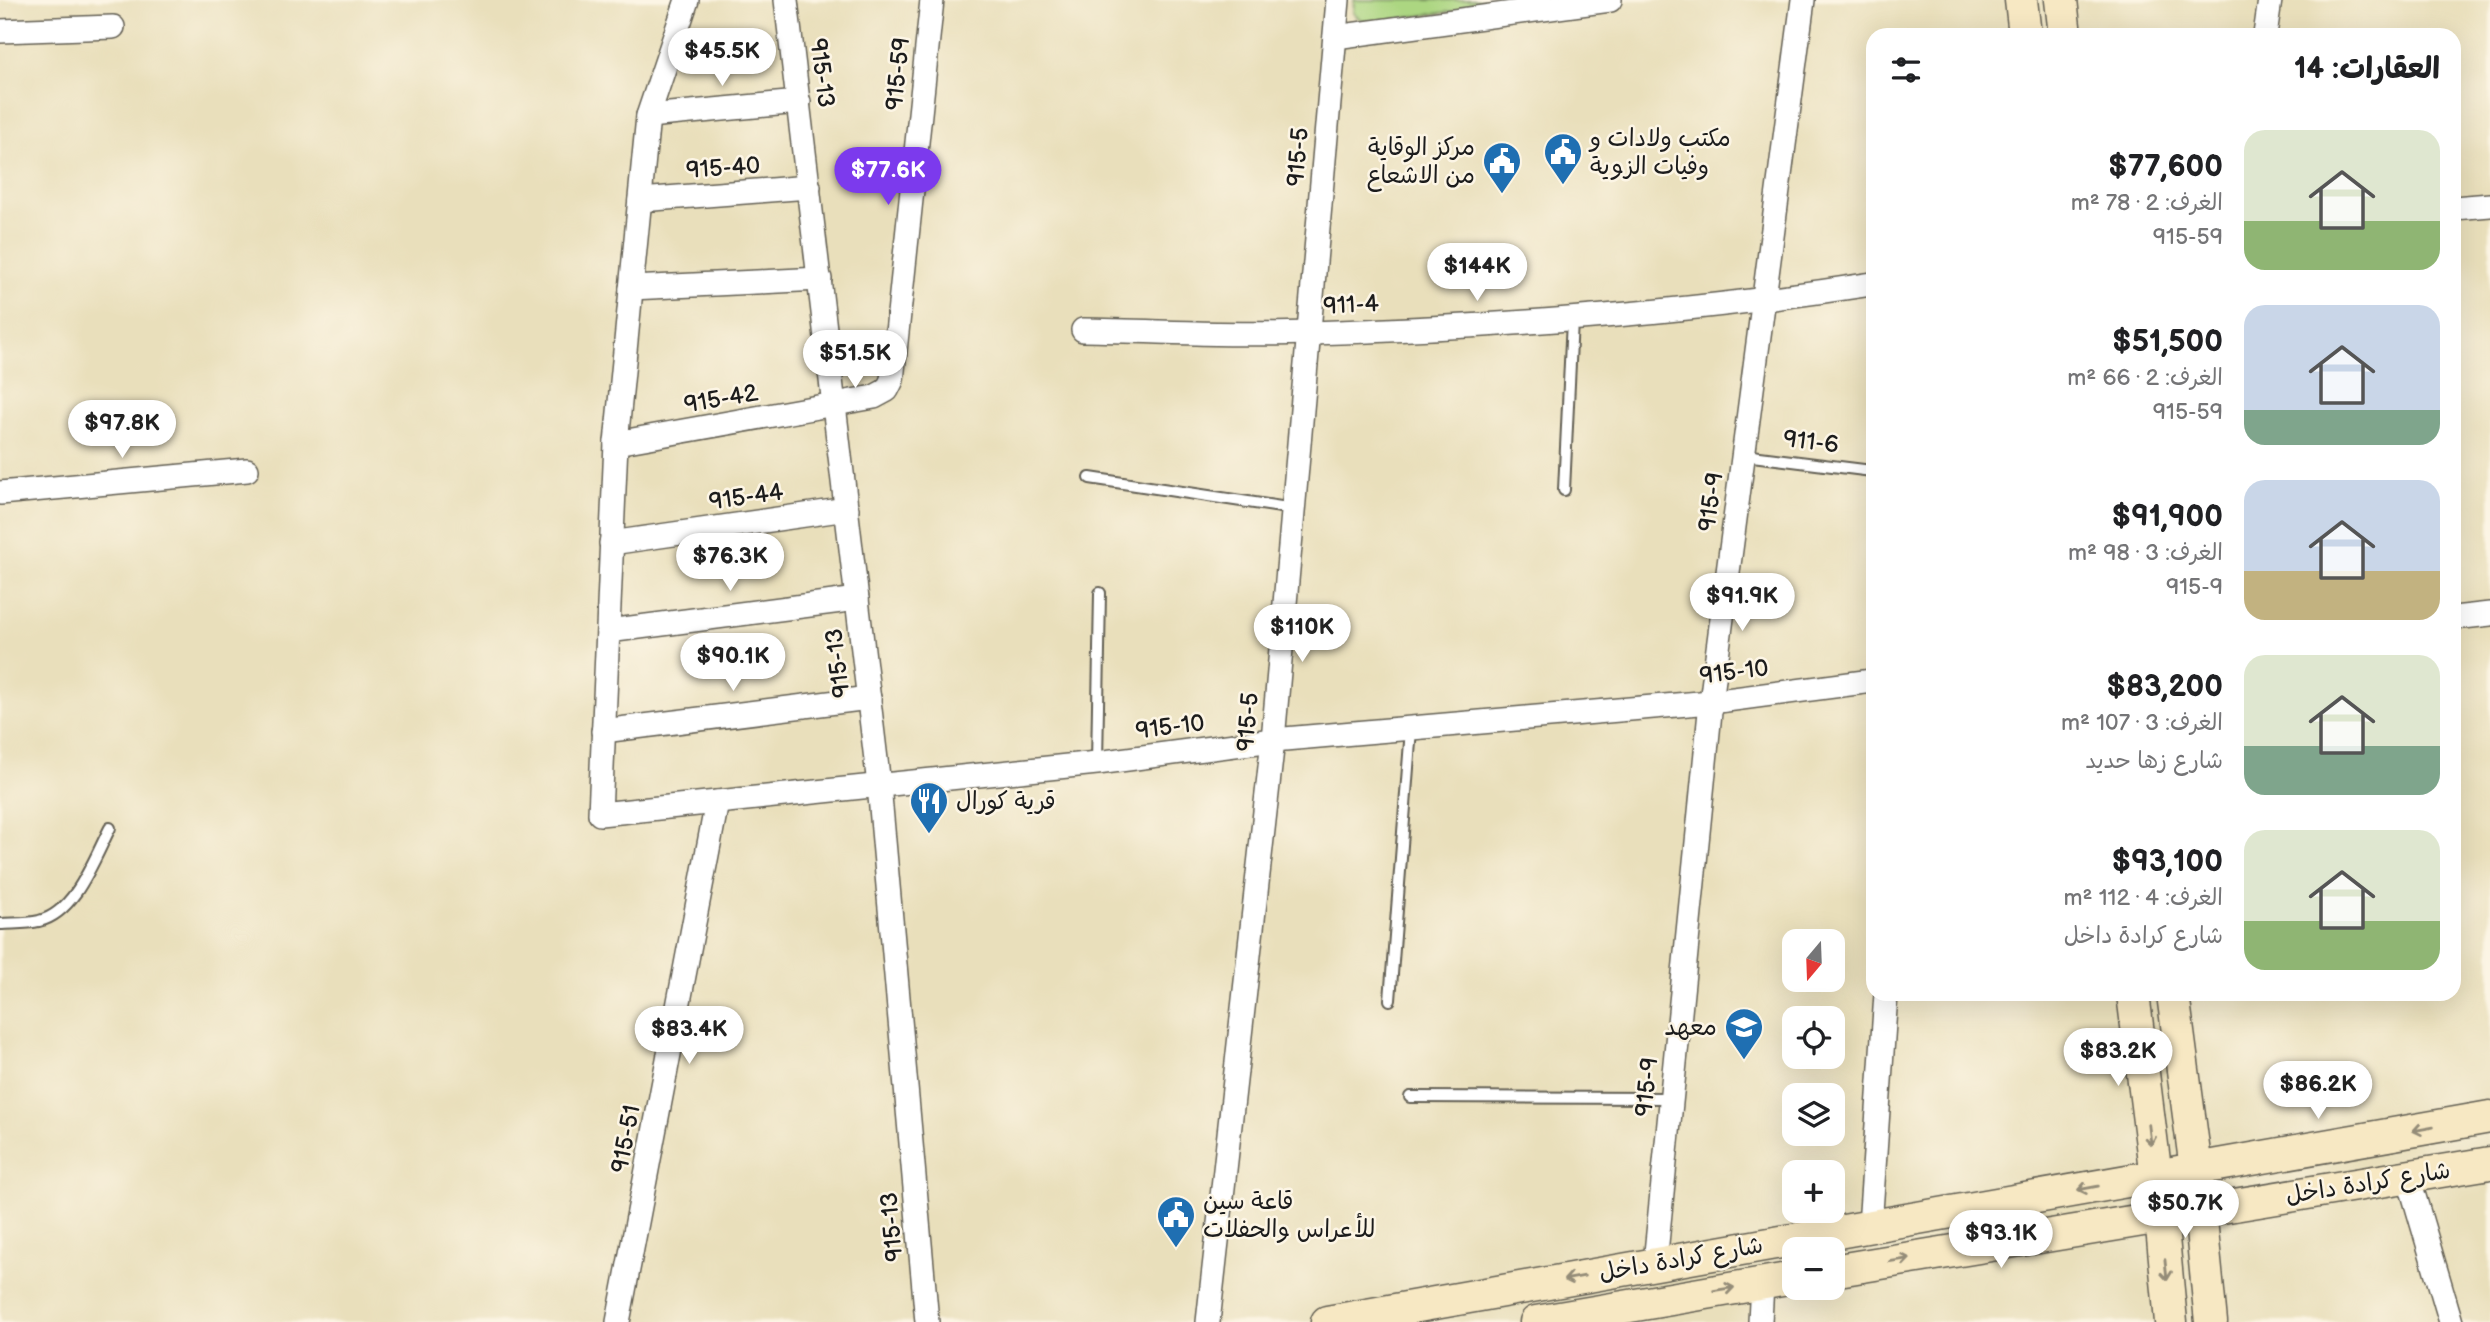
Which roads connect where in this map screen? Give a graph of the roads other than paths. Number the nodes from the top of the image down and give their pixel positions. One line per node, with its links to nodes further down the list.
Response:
1 (687, 0): 17 (street)
2 (786, 0): 16 (street, 915-13)
3 (932, 0): 29 (street, 915-59)
4 (1338, 0): 15 (street, 915-5)
5 (1609, 0): 15 (street)
6 (1803, 0): 25 (street, 915-9)
7 (2021, 0): 11 (main road)
8 (2061, 0): 12 (main road)
9 (2270, 0): 13 (street)
10 (113, 27): 14 (street)
11 (2024, 28)
12 (2064, 28)
13 (2266, 28)
14 (0, 31)
15 (1335, 37): 28 (street, 915-5)
16 (799, 102): 17 (street); 18 (street, 915-13)
17 (648, 116): 19 (street)
18 (809, 187): 19 (street, 915-40); 22 (street, 915-13)
19 (640, 200): 24 (street)
20 (2490, 205): 21 (street)
21 (2461, 207)
22 (820, 279): 24 (street); 29 (street, 915-13)
23 (1866, 285): 25 (street, 911-4)
24 (631, 288): 30 (street)
25 (1765, 301): 26 (street, 911-4); 31 (street, 915-9)
26 (1572, 320): 28 (street, 911-4); 35 (lane)
27 (1083, 330): 28 (street, 911-4)
28 (1309, 333): 38 (street, 915-5)
29 (835, 406): 30 (street, 915-42); 37 (street, 915-13)
30 (616, 443): 39 (street)
31 (1744, 455): 33 (lane, 911-6); 47 (street, 915-9)
32 (247, 470): 36 (street)
33 (1866, 470)
34 (1090, 478): 38 (lane)
35 (1564, 490)
36 (0, 493)
37 (847, 509): 39 (street, 915-44); 41 (street, 915-13)
38 (1294, 509): 50 (street, 915-5)
39 (611, 543): 44 (street)
40 (1100, 593): 51 (lane)
41 (857, 598): 44 (street); 46 (street, 915-13)
42 (2490, 614): 43 (street)
43 (2461, 617)
44 (608, 631): 49 (street)
45 (1866, 682): 47 (street, 915-10)
46 (869, 698): 49 (street); 52 (street, 915-13)
47 (1711, 702): 48 (street, 915-10); 61 (street, 915-9)
48 (1411, 729): 50 (street, 915-10); 56 (lane)
49 (603, 730): 53 (street, 915-10)
50 (1273, 740): 51 (street, 915-10); 77 (street, 915-5)
51 (1097, 763): 52 (street, 915-10)
52 (879, 785): 53 (street, 915-10); 76 (street, 915-13)
53 (717, 802): 75 (street, 915-51)
54 (110, 828): 55 (lane)
55 (0, 924)
56 (1390, 1000)
57 (1886, 1001): 69 (street)
58 (2134, 1001): 65 (main road, one-way to 65)
59 (2174, 1001): 64 (main road)
60 (1410, 1097): 61 (lane)
61 (1672, 1098): 70 (street, 915-9)
62 (2490, 1117): 64 (main road, شارع كرادة داخل, one-way to 64)
63 (2490, 1163): 66 (main road, شارع كرادة داخل)
64 (2196, 1169): 65 (main road, شارع كرادة داخل); 67 (main road)
65 (2155, 1176): 68 (main road); 69 (main road, شارع كرادة داخل, one-way to 69)
66 (2408, 1176): 67 (main road, شارع كرادة داخل); 83 (street)
67 (2200, 1211): 68 (main road, شارع كرادة داخل); 82 (main road)
68 (2161, 1217): 71 (main road, شارع كرادة داخل, one-way to 68); 81 (main road, one-way to 81)
69 (1870, 1226): 70 (main road, شارع كرادة داخل)
70 (1666, 1261): 74 (main road); 78 (main road, شارع كرادة داخل, one-way to 78)
71 (1845, 1270)
72 (1782, 1280): 73 (main road, شارع كرادة داخل)
73 (1762, 1283): 74 (main road, شارع كرادة داخل, one-way to 73); 80 (street)
74 (1682, 1296): 79 (main road, شارع كرادة داخل)
75 (618, 1322)
76 (927, 1322)
77 (1208, 1322)
78 (1327, 1322)
79 (1536, 1322)
80 (1760, 1322)
81 (2171, 1322)
82 (2211, 1322)
83 (2451, 1322)

